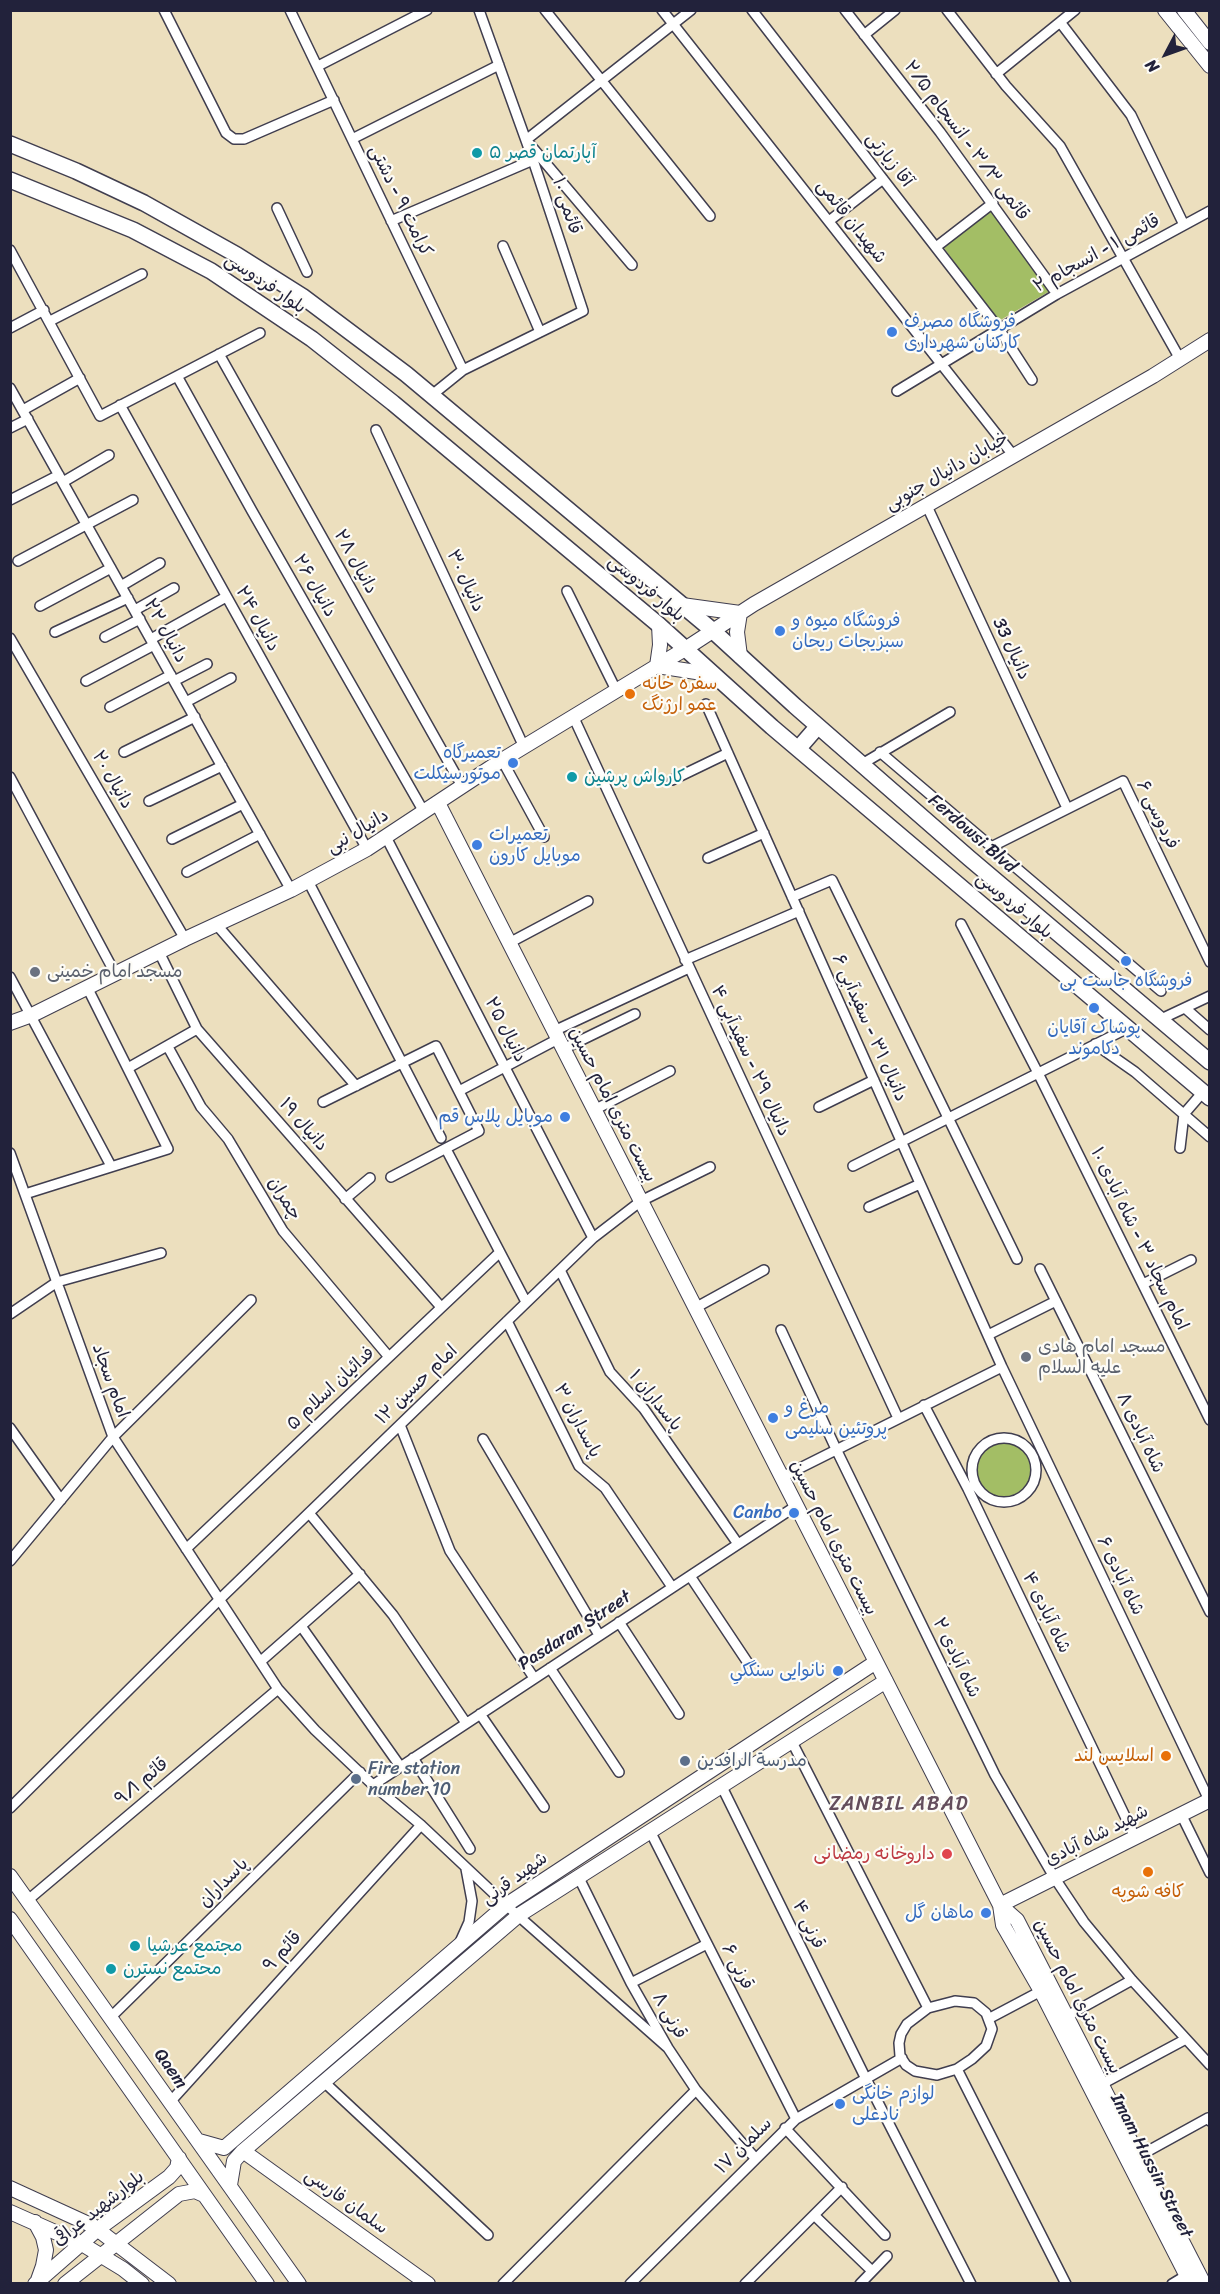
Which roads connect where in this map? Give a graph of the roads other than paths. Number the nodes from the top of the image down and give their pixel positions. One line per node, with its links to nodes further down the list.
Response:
1 (164, 10): 24 (street)
2 (290, 10): 20 (street, کرامت ۹ - دشتی)
3 (427, 10): 20 (street)
4 (479, 10): 19 (street, قائمی ۱۰)
5 (545, 10): 23 (street)
6 (662, 10): 16 (street, شهیدان قائمی)
7 (691, 10): 16 (street)
8 (752, 10): 29 (street, آقا زیارتی)
9 (845, 10): 17 (street, قائمی ۳/۳ - انسجام ۲/۵)
10 (895, 10): 17 (street)
11 (947, 10): 22 (street)
12 (1075, 10): 15 (street)
13 (1165, 10): 21 (main road)
14 (1184, 10): 18 (main road)
15 (1060, 22): 22 (street); 37 (street)
16 (674, 25): 23 (street); 36 (street, شهیدان قائمی)
17 (864, 34): 31 (street, قائمی ۳/۳ - انسجام ۲/۵)
18 (1209, 43)
19 (499, 65): 25 (street); 26 (street, قائمی ۱۰)
20 (318, 66): 24 (street, کرامت ۹ - دشتی)
21 (1209, 66)
22 (996, 74): 41 (street)
23 (603, 81): 26 (street); 34 (street)
24 (334, 100): 25 (street, کرامت ۹ - دشتی)
25 (352, 139): 35 (street, کرامت ۹ - دشتی)
26 (526, 140): 28 (street, قائمی ۱۰); 42 (street)
27 (10, 144): 62 (main road, بلوار فردوسی)
28 (533, 160): 35 (street); 50 (street, قائمی ۱۰)
29 (883, 179): 36 (street); 39 (street, آقا زیارتی)
30 (10, 180): 86 (main road, بلوار فردوسی)
31 (993, 203): 39 (street); 45 (street, قائمی ۳/۳ - انسجام ۲/۵)
32 (277, 208): 43 (street)
33 (1209, 211): 37 (street, قائمی ۱ - انسجام ۲)
34 (710, 216)
35 (391, 221): 56 (street, کرامت ۹ - دشتی)
36 (829, 221): 55 (street, شهیدان قائمی)
37 (1184, 225): 41 (street, قائمی ۱ - انسجام ۲)
38 (503, 246): 50 (street)
39 (936, 247): 49 (street, آقا زیارتی)
40 (10, 250): 46 (street)
41 (1124, 258): 45 (street, قائمی ۱ - انسجام ۲); 54 (street)
42 (632, 265)
43 (307, 272)
44 (142, 274): 47 (street)
45 (1057, 294): 49 (street, قائمی ۱ - انسجام ۲)
46 (44, 310): 47 (street); 48 (street)
47 (50, 321): 58 (street)
48 (10, 328)
49 (999, 330): 55 (street, قائمی ۱ - انسجام ۲); 59 (street, آقا زیارتی)
50 (540, 332): 56 (street)
51 (260, 333): 53 (street)
52 (1206, 344): 54 (main road, خیابان دانیال جنوبی)
53 (219, 354): 57 (street); 118 (street, دانیال ۲۸)
54 (1180, 359): 68 (main road, خیابان دانیال جنوبی)
55 (942, 365): 61 (street, قائمی ۱ - انسجام ۲); 68 (street, شهیدان قائمی)
56 (463, 370): 62 (street)
57 (177, 376): 63 (street); 123 (street, دانیال ۲۶)
58 (80, 378): 63 (street); 64 (street)
59 (1032, 380)
60 (10, 388): 64 (street, دانیال ۲۲)
61 (897, 391)
62 (432, 395): 82 (main road, بلوار فردوسی)
63 (120, 405): 80 (street, دانیال ۲۴)
64 (25, 414): 65 (street); 69 (street, دانیال ۲۲)
65 (10, 428)
66 (376, 430): 108 (street, دانیال ۳۰)
67 (109, 455): 69 (street)
68 (1012, 455): 72 (main road, خیابان دانیال جنوبی)
69 (61, 479): 70 (street); 73 (street, دانیال ۲۲)
70 (10, 500)
71 (133, 500): 73 (street)
72 (926, 504): 84 (main road, خیابان دانیال جنوبی); 122 (street, دانیال 33)
73 (87, 525): 74 (street); 76 (street, دانیال ۲۲)
74 (18, 561)
75 (160, 562): 77 (street)
76 (111, 568): 77 (street, دانیال ۲۲); 83 (street)
77 (121, 585): 81 (street, دانیال ۲۲)
78 (174, 588): 85 (street)
79 (567, 591): 100 (street)
80 (226, 597): 91 (street); 130 (street, دانیال ۲۴)
81 (128, 598): 85 (street, دانیال ۲۲); 88 (street)
82 (682, 605): 84 (main road); 87 (main road, بلوار فردوسی)
83 (40, 606)
84 (740, 613): 87 (main road, خیابان دانیال جنوبی); 93 (main road)
85 (137, 614): 89 (street); 91 (street, دانیال ۲۲)
86 (659, 626): 92 (main road, بلوار فردوسی); 95 (main road)
87 (712, 630): 92 (main road, خیابان دانیال جنوبی); 93 (main road, Ferdowsi Blvd)
88 (55, 632)
89 (105, 637)
90 (10, 638): 140 (street, دانیال ۲۰)
91 (153, 642): 96 (street, دانیال ۲۲); 99 (street)
92 (685, 649): 95 (main road, دانیال نبی); 98 (main road, بلوار فردوسی)
93 (740, 656): 107 (main road, Ferdowsi Blvd)
94 (207, 664): 96 (street)
95 (657, 666): 98 (main road); 100 (main road, دانیال نبی)
96 (173, 678): 101 (street, دانیال ۲۲); 103 (street)
97 (231, 678): 101 (street)
98 (717, 678): 109 (main road, بلوار فردوسی)
99 (86, 681)
100 (616, 690): 105 (main road, دانیال نبی)
101 (186, 702): 106 (street, دانیال ۲۲)
102 (706, 704): 112 (street, دانیال ۳۱ - سفیدآبی ۶)
103 (110, 707)
104 (950, 712): 111 (street)
105 (573, 716): 108 (main road, دانیال نبی); 144 (street, دانیال ۲۹ - سفیدآبی ۴)
106 (195, 717): 110 (street); 115 (street, دانیال ۲۲)
107 (818, 726): 109 (main road); 114 (main road, Ferdowsi Blvd)
108 (524, 747): 113 (main road, دانیال نبی)
109 (798, 749): 155 (main road, بلوار فردوسی)
110 (124, 752)
111 (880, 752): 114 (street); 129 (street)
112 (728, 753): 117 (street); 124 (street, دانیال ۳۱ - سفیدآبی ۶)
113 (502, 760): 118 (main road, دانیال نبی); 127 (street)
114 (862, 764): 153 (main road, Ferdowsi Blvd)
115 (222, 766): 119 (street); 121 (street, دانیال ۲۲)
116 (10, 777): 145 (street)
117 (672, 780)
118 (462, 786): 120 (main road, دانیال نبی)
119 (149, 801)
120 (438, 803): 123 (main road, دانیال نبی); 141 (main road, بیست متری امام حسین)
121 (243, 804): 125 (street, دانیال ۲۲); 128 (street)
122 (1067, 808): 129 (street, فردوسی ۶); 143 (street, فردوسی ۶)
123 (424, 812): 126 (main road, دانیال نبی)
124 (764, 832): 131 (street); 135 (street, دانیال ۳۱ - سفیدآبی ۶)
125 (260, 834): 132 (street); 134 (street, دانیال ۲۲)
126 (386, 837): 130 (main road, دانیال نبی); 164 (street, دانیال ۲۵)
127 (544, 837)
128 (172, 839)
129 (991, 847): 148 (street)
130 (368, 849): 133 (main road, دانیال نبی)
131 (708, 858)
132 (187, 872)
133 (308, 881): 134 (main road, دانیال نبی); 163 (street)
134 (291, 890): 138 (main road, دانیال نبی)
135 (792, 897): 137 (street, دانیال ۳۱ - سفیدآبی ۶); 176 (street)
136 (588, 901): 141 (street)
137 (799, 911): 144 (street); 168 (street, دانیال ۳۱ - سفیدآبی ۶)
138 (216, 924): 140 (main road, دانیال نبی); 169 (street)
139 (960, 924): 167 (street, امام سجاد ۳ - شاه آبادی ۱۰)
140 (185, 939): 142 (main road, دانیال نبی)
141 (509, 943): 159 (main road, بیست متری امام حسین)
142 (159, 952): 145 (main road, دانیال نبی); 156 (street, دانیال ۱۹)
143 (1209, 962)
144 (687, 964): 159 (street); 215 (street, دانیال ۲۹ - سفیدآبی ۴)
145 (115, 973): 147 (main road, دانیال نبی)
146 (10, 977): 152 (street)
147 (87, 987): 152 (main road, دانیال نبی); 165 (street)
148 (1161, 991)
149 (1209, 996): 150 (street)
150 (1185, 1008): 153 (street); 157 (street)
151 (634, 1014): 159 (street)
152 (32, 1015): 154 (main road, دانیال نبی); 158 (main road, دانیال نبی); 183 (street)
153 (1160, 1020): 162 (main road, Ferdowsi Blvd)
154 (10, 1023)
155 (1128, 1028): 160 (street); 171 (main road, بلوار فردوسی)
156 (197, 1029): 161 (street); 190 (street, دانیال ۱۹)
157 (1209, 1030)
158 (10, 1034)
159 (558, 1040): 164 (street); 174 (main road, بیست متری امام حسین)
160 (1095, 1044): 167 (street); 175 (street)
161 (168, 1047): 165 (street); 212 (street, چمران)
162 (1209, 1062)
163 (403, 1063): 169 (street); 170 (street); 178 (street)
164 (505, 1066): 170 (street); 193 (street, دانیال ۲۵)
165 (128, 1068): 183 (street)
166 (670, 1071): 174 (street)
167 (1038, 1073): 176 (street); 202 (street, امام سجاد ۳ - شاه آبادی ۱۰)
168 (874, 1080): 173 (street); 179 (street, دانیال ۳۱ - سفیدآبی ۶)
169 (356, 1086): 172 (street)
170 (459, 1091): 181 (street)
171 (1206, 1095): 175 (street)
172 (323, 1102)
173 (819, 1107)
174 (594, 1110): 191 (main road, بیست متری امام حسین)
175 (1184, 1114): 177 (street); 180 (street)
176 (949, 1118): 179 (street); 196 (street)
177 (1209, 1137)
178 (441, 1138)
179 (902, 1142): 184 (street); 188 (street, دانیال ۳۱ - سفیدآبی ۶)
180 (1180, 1148)
181 (446, 1149): 186 (street); 194 (street)
182 (10, 1153): 189 (street, امام سجاد)
183 (111, 1166): 189 (street)
184 (852, 1166)
185 (710, 1167): 191 (street, امام حسین ۱۲)
186 (391, 1177)
187 (370, 1178): 190 (street)
188 (920, 1184): 192 (street); 211 (street, دانیال ۳۱ - سفیدآبی ۶)
189 (25, 1194): 201 (street, امام سجاد)
190 (345, 1199): 206 (street, دانیال ۱۹)
191 (641, 1201): 193 (street, امام حسین ۱۲); 207 (main road, بیست متری امام حسین)
192 (868, 1207)
193 (592, 1238): 199 (street, امام حسین ۱۲)
194 (499, 1252): 205 (street); 206 (street, فدائیان اسلام ۵)
195 (161, 1253): 201 (street)
196 (1017, 1259)
197 (1191, 1260): 202 (street)
198 (1040, 1269): 204 (street, شاه آبادی ۸)
199 (560, 1270): 205 (street, امام حسین ۱۲); 228 (street, پاسداران ۱)
200 (764, 1270): 207 (street)
201 (57, 1282): 208 (street); 219 (street, امام سجاد)
202 (1143, 1284): 216 (street, امام سجاد ۳ - شاه آبادی ۱۰)
203 (252, 1300): 219 (street)
204 (1056, 1300): 211 (street); 235 (street, شاه آبادی ۸)
205 (526, 1302): 209 (street, امام حسین ۱۲)
206 (441, 1307): 212 (street, فدائیان اسلام ۵)
207 (695, 1308): 223 (main road, بیست متری امام حسین)
208 (10, 1314)
209 (507, 1321): 217 (street, امام حسین ۱۲); 233 (street, پاسداران ۳)
210 (781, 1330): 221 (street, شاه آبادی ۲)
211 (988, 1335): 213 (street, دانیال ۳۱ - سفیدآبی ۶)
212 (389, 1357): 229 (street, فدائیان اسلام ۵)
213 (1002, 1367): 214 (street); 222 (street, شاه آبادی ۶)
214 (924, 1405): 215 (street); 224 (street, شاه آبادی ۴)
215 (898, 1418): 221 (street)
216 (1209, 1420)
217 (399, 1425): 227 (street, امام حسین ۱۲); 243 (street)
218 (10, 1428): 225 (street)
219 (112, 1437): 225 (street); 229 (street, امام سجاد)
220 (483, 1439): 238 (street)
221 (836, 1449): 223 (street); 268 (street, شاه آبادی ۲)
222 (1038, 1455): 224 (street); 224 (street); 256 (street, شاه آبادی ۶)
223 (782, 1477): 226 (main road, بیست متری امام حسین)
224 (972, 1487): 262 (street, شاه آبادی ۴)
225 (61, 1500): 230 (street)
226 (796, 1506): 228 (street, Pasdaran Street); 240 (main road, بیست متری امام حسین)
227 (309, 1513): 231 (street); 234 (street, امام حسین ۱۲)
228 (738, 1544): 232 (street, Pasdaran Street)
229 (186, 1549): 234 (street, امام سجاد)
230 (10, 1561)
231 (360, 1575): 237 (street); 248 (street)
232 (690, 1576): 233 (street, Pasdaran Street); 241 (street)
233 (672, 1587): 236 (street, Pasdaran Street)
234 (220, 1599): 239 (street, امام سجاد); 258 (street, امام حسین ۱۲)
235 (1209, 1612)
236 (619, 1622): 238 (street, Pasdaran Street); 247 (street)
237 (301, 1626): 239 (street); 251 (street)
238 (599, 1635): 242 (street, Pasdaran Street)
239 (261, 1661): 245 (street, امام سجاد)
240 (876, 1662): 244 (main road, بیست متری امام حسین); 270 (main road, شهید قرنی)
241 (748, 1663)
242 (550, 1668): 243 (street, Pasdaran Street); 253 (street)
243 (534, 1678): 246 (street, Pasdaran Street)
244 (886, 1681): 249 (main road, شهید قرنی); 271 (main road, بیست متری امام حسین)
245 (278, 1689): 252 (street, امام سجاد); 269 (street, قائم ۹/۱)
246 (480, 1714): 248 (street, Pasdaran Street); 257 (street)
247 (679, 1714)
248 (466, 1723): 250 (street, Pasdaran Street)
249 (791, 1740): 255 (main road, شهید قرنی); 279 (street)
250 (413, 1758): 251 (street, Pasdaran Street); 263 (street)
251 (400, 1766): 254 (street, Pasdaran Street)
252 (360, 1772): 254 (street, امام سجاد); 281 (street, پاسداران)
253 (619, 1772)
254 (373, 1785): 260 (street, امام سجاد)
255 (721, 1785): 261 (main road, شهید قرنی); 288 (street, قرنی ۴)
256 (1209, 1800): 259 (main road, شهید شاه آبادی)
257 (544, 1807)
258 (10, 1808)
259 (1181, 1814): 262 (main road, شهید شاه آبادی); 265 (street)
260 (420, 1825): 264 (street, امام سجاد); 292 (street, قائم ۹)
261 (650, 1830): 267 (main road, شهید قرنی); 274 (street, قرنی ۶)
262 (1135, 1837): 268 (main road, شهید شاه آبادی)
263 (471, 1849)
264 (465, 1867): 270 (street, امام سجاد); 275 (street)
265 (1209, 1873)
266 (10, 1876): 269 (main road, Qaem)
267 (578, 1876): 272 (main road, شهید قرنی); 277 (street, قرنی ۸)
268 (1054, 1877): 271 (main road, شهید شاه آبادی); 276 (street, شاه آبادی ۲)
269 (28, 1900): 281 (main road, Qaem)
270 (506, 1905): 272 (street, امام سجاد); 275 (main road, شهید قرنی)
271 (1000, 1905): 278 (main road, Imam Hussin Street); 280 (main road, بیست متری امام حسین)
272 (519, 1915): 284 (street, امام سجاد); 289 (main road, شهید قرنی)
273 (10, 1919): 300 (main road)
274 (707, 1944): 277 (street); 293 (street, قرنی ۶)
275 (455, 1949): 297 (main road, شهید قرنی)
276 (1132, 1980): 280 (street); 283 (street, شاه آبادی ۲)
277 (631, 1983): 284 (street, قرنی ۸)
278 (1041, 1990): 282 (street); 319 (main road, Imam Hussin Street)
279 (928, 2008): 282 (street); 285 (street)
280 (1067, 2016): 290 (main road, بیست متری امام حسین)
281 (111, 2017): 292 (main road, Qaem)
282 (990, 2018): 287 (street)
283 (1186, 2039): 286 (street, شاه آبادی ۲); 290 (street)
284 (668, 2048): 291 (street, قرنی ۸)
285 (902, 2058): 287 (street); 288 (street, سلمان ۱۷)
286 (1209, 2065)
287 (957, 2069): 332 (street)
288 (866, 2079): 293 (street, سلمان ۱۷); 331 (street, قرنی ۴)
289 (323, 2081): 298 (main road, شهید قرنی); 312 (street)
290 (1102, 2084): 299 (main road, بیست متری امام حسین)
291 (696, 2090): 301 (street, قرنی ۸); 327 (street)
292 (171, 2101): 296 (main road, Qaem)
293 (796, 2119): 295 (street, سلمان ۱۷)
294 (1209, 2120): 299 (street)
295 (785, 2127): 301 (street, سلمان ۱۷); 304 (street)
296 (199, 2141): 297 (main road); 303 (main road, Qaem)
297 (224, 2148): 298 (main road, سلمان فارسی)
298 (239, 2156): 303 (main road); 326 (main road, سلمان فارسی)
299 (1139, 2156): 334 (main road, بیست متری امام حسین)
300 (179, 2158): 302 (main road, بلوارشهید عراقی); 307 (main road)
301 (755, 2158): 328 (street, سلمان ۱۷)
302 (169, 2176): 306 (main road); 311 (main road, بلوارشهید عراقی)
303 (230, 2185): 325 (main road, Qaem)
304 (842, 2187): 309 (street); 313 (street)
305 (10, 2188): 311 (main road)
306 (179, 2194): 307 (main road); 314 (main road, بلوارشهید عراقی)
307 (204, 2195): 324 (main road)
308 (10, 2212): 310 (main road)
309 (814, 2215): 318 (street); 329 (street)
310 (35, 2222): 315 (main road); 320 (main road)
311 (98, 2229): 314 (main road); 315 (main road, بلوارشهید عراقی)
312 (488, 2235)
313 (885, 2235)
314 (116, 2242): 316 (main road, بلوارشهید عراقی); 323 (main road)
315 (82, 2244): 316 (main road); 320 (main road, بلوارشهید عراقی)
316 (99, 2254): 321 (main road, بلوارشهید عراقی); 322 (main road)
317 (887, 2256): 318 (street)
318 (872, 2271): 330 (street)
319 (1189, 2279): 333 (street)
320 (36, 2282)
321 (65, 2283)
322 (142, 2283)
323 (169, 2283)
324 (267, 2283)
325 (299, 2283)
326 (428, 2283)
327 (503, 2283)
328 (630, 2283)
329 (745, 2283)
330 (860, 2283)
331 (971, 2283)
332 (1066, 2283)
333 (1172, 2283)
334 (1204, 2283)

